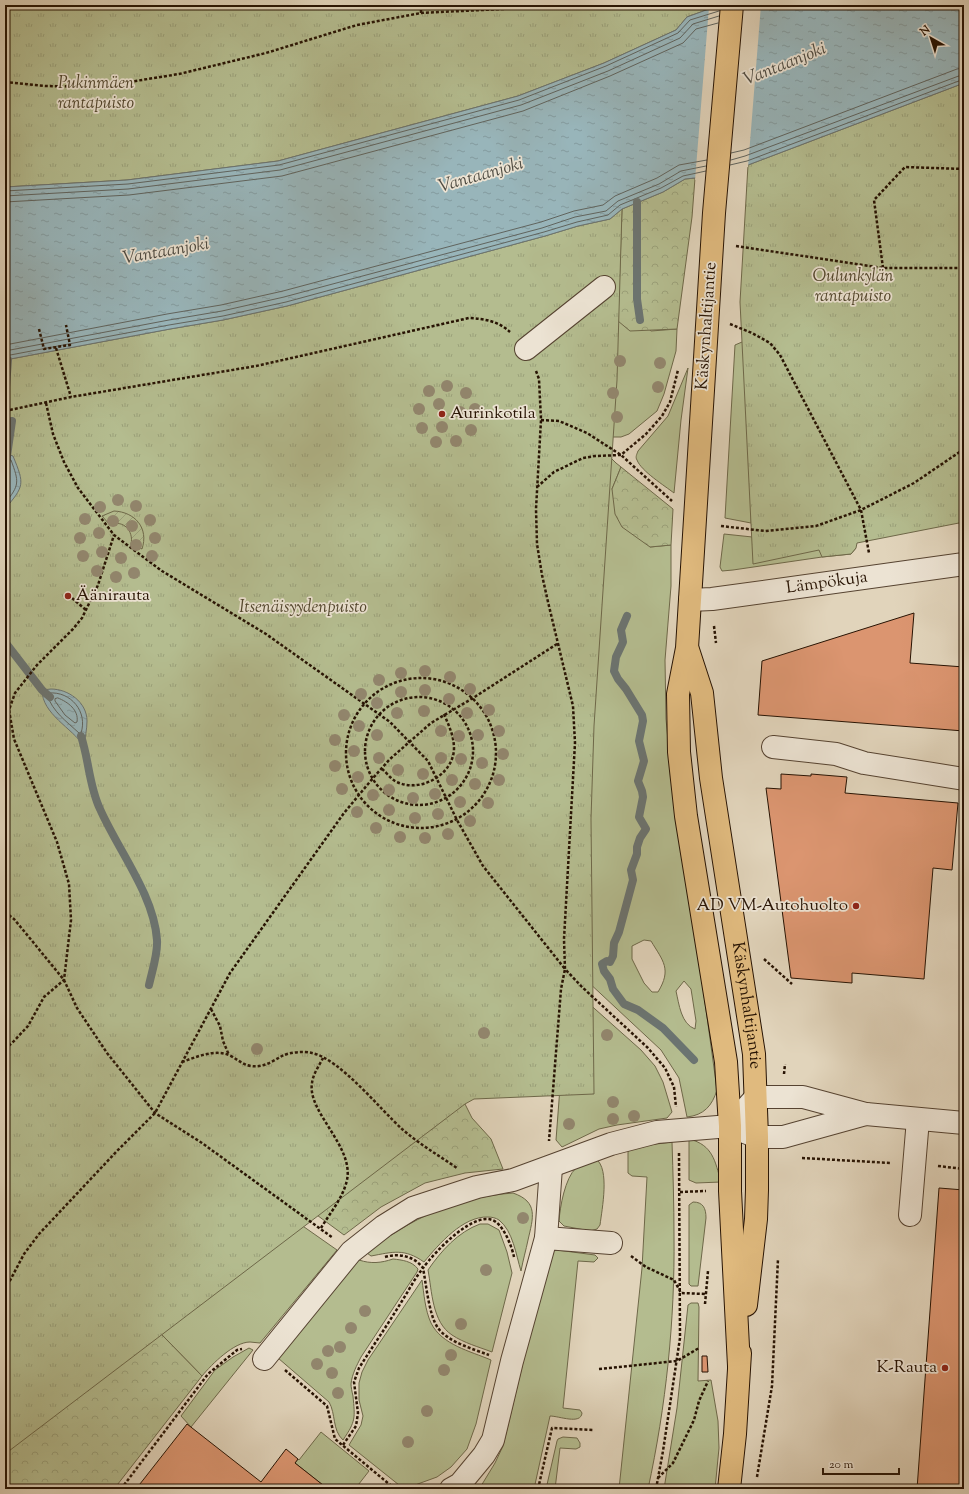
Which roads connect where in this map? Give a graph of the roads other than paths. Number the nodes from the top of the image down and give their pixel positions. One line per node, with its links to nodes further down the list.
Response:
1 (732, 5): 5 (main road, Käskynhaltijantie)
2 (604, 287): 3 (street)
3 (526, 349)
4 (964, 564): 5 (street, Lämpökuja)
5 (690, 600): 6 (main road, Käskynhaltijantie)
6 (687, 648): 9 (main road, Käskynhaltijantie); 13 (main road, Käskynhaltijantie)
7 (773, 747): 8 (street)
8 (964, 779)
9 (756, 1097): 10 (street); 13 (street); 14 (main road, Käskynhaltijantie)
10 (866, 1114): 11 (street); 14 (street)
11 (918, 1119): 12 (street); 16 (street)
12 (964, 1123)
13 (730, 1126): 14 (street); 15 (street); 20 (main road, Käskynhaltijantie)
14 (757, 1137): 20 (main road, Käskynhaltijantie)
15 (551, 1167): 17 (street); 19 (street)
16 (910, 1216)
17 (546, 1238): 18 (street); 21 (street)
18 (611, 1243)
19 (265, 1357)
20 (739, 1366): 22 (main road, Käskynhaltijantie)
21 (450, 1486)
22 (729, 1489)

